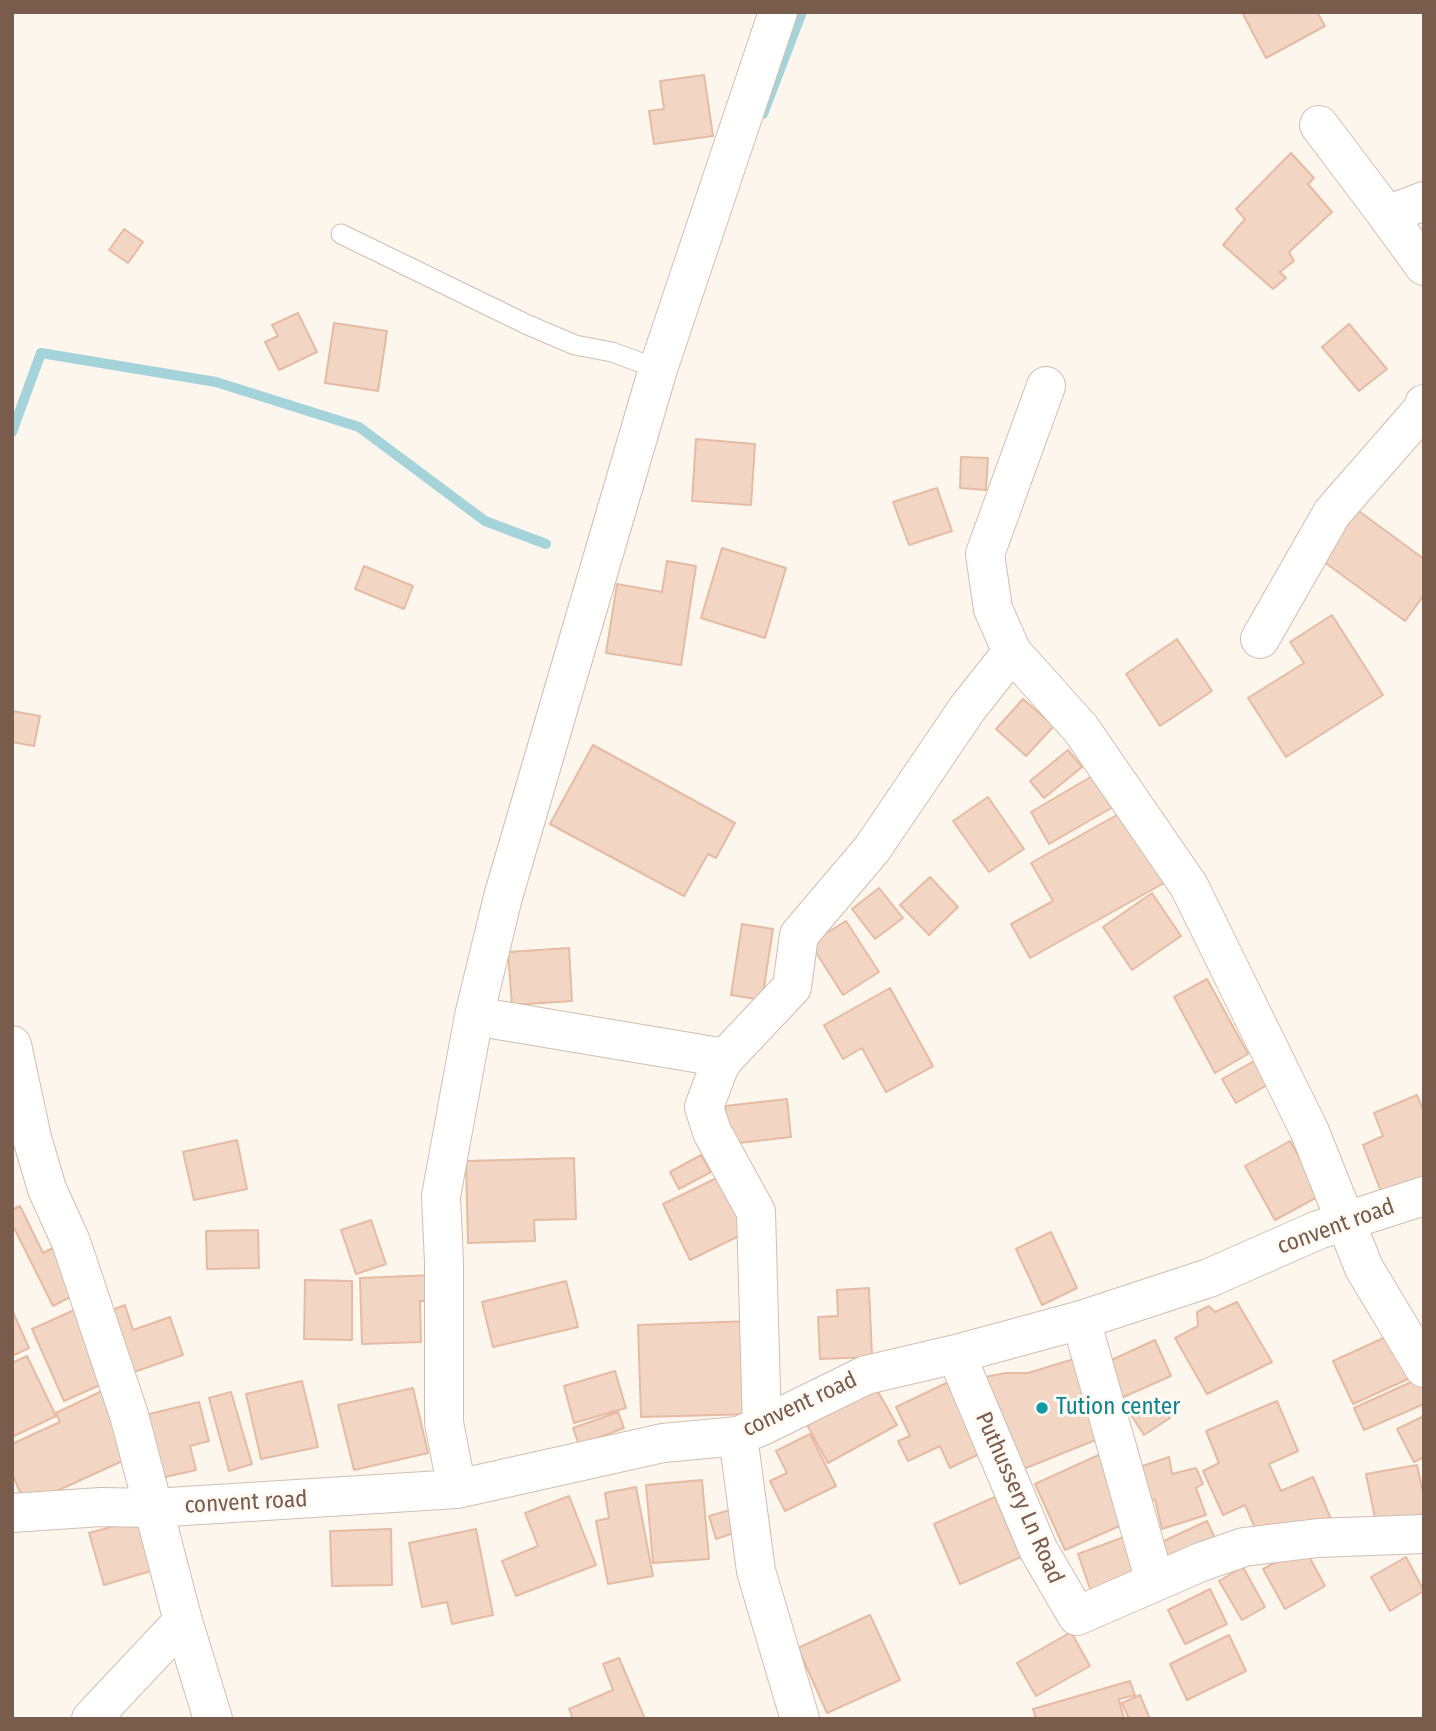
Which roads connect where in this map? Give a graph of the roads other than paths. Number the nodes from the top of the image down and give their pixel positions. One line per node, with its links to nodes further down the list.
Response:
1 (778, 12): 7 (street)
2 (1319, 125): 4 (street)
3 (1424, 201): 4 (street)
4 (1387, 215): 6 (street)
5 (341, 234): 7 (lane)
6 (1424, 266)
7 (658, 369): 12 (street)
8 (1046, 386): 11 (street)
9 (1424, 404): 10 (street)
10 (1260, 639)
11 (1012, 652): 14 (street); 16 (street)
12 (474, 1016): 14 (street); 21 (street)
13 (12, 1045): 22 (street)
14 (725, 1058): 20 (street)
15 (1424, 1196): 16 (street, convent road)
16 (1345, 1222): 17 (street, convent road); 19 (street)
17 (1081, 1320): 18 (street, convent road); 25 (street)
18 (956, 1354): 20 (street, convent road); 25 (street, Puthussery Ln Road)
19 (1424, 1368)
20 (750, 1431): 21 (street, convent road); 29 (street)
21 (457, 1489): 22 (street, convent road)
22 (153, 1508): 23 (street, convent road); 26 (street)
23 (12, 1513)
24 (1424, 1534): 25 (street, Puthussery Ln Road)
25 (1155, 1582)
26 (183, 1621): 27 (street); 28 (street)
27 (91, 1719)
28 (213, 1719)
29 (800, 1719)

